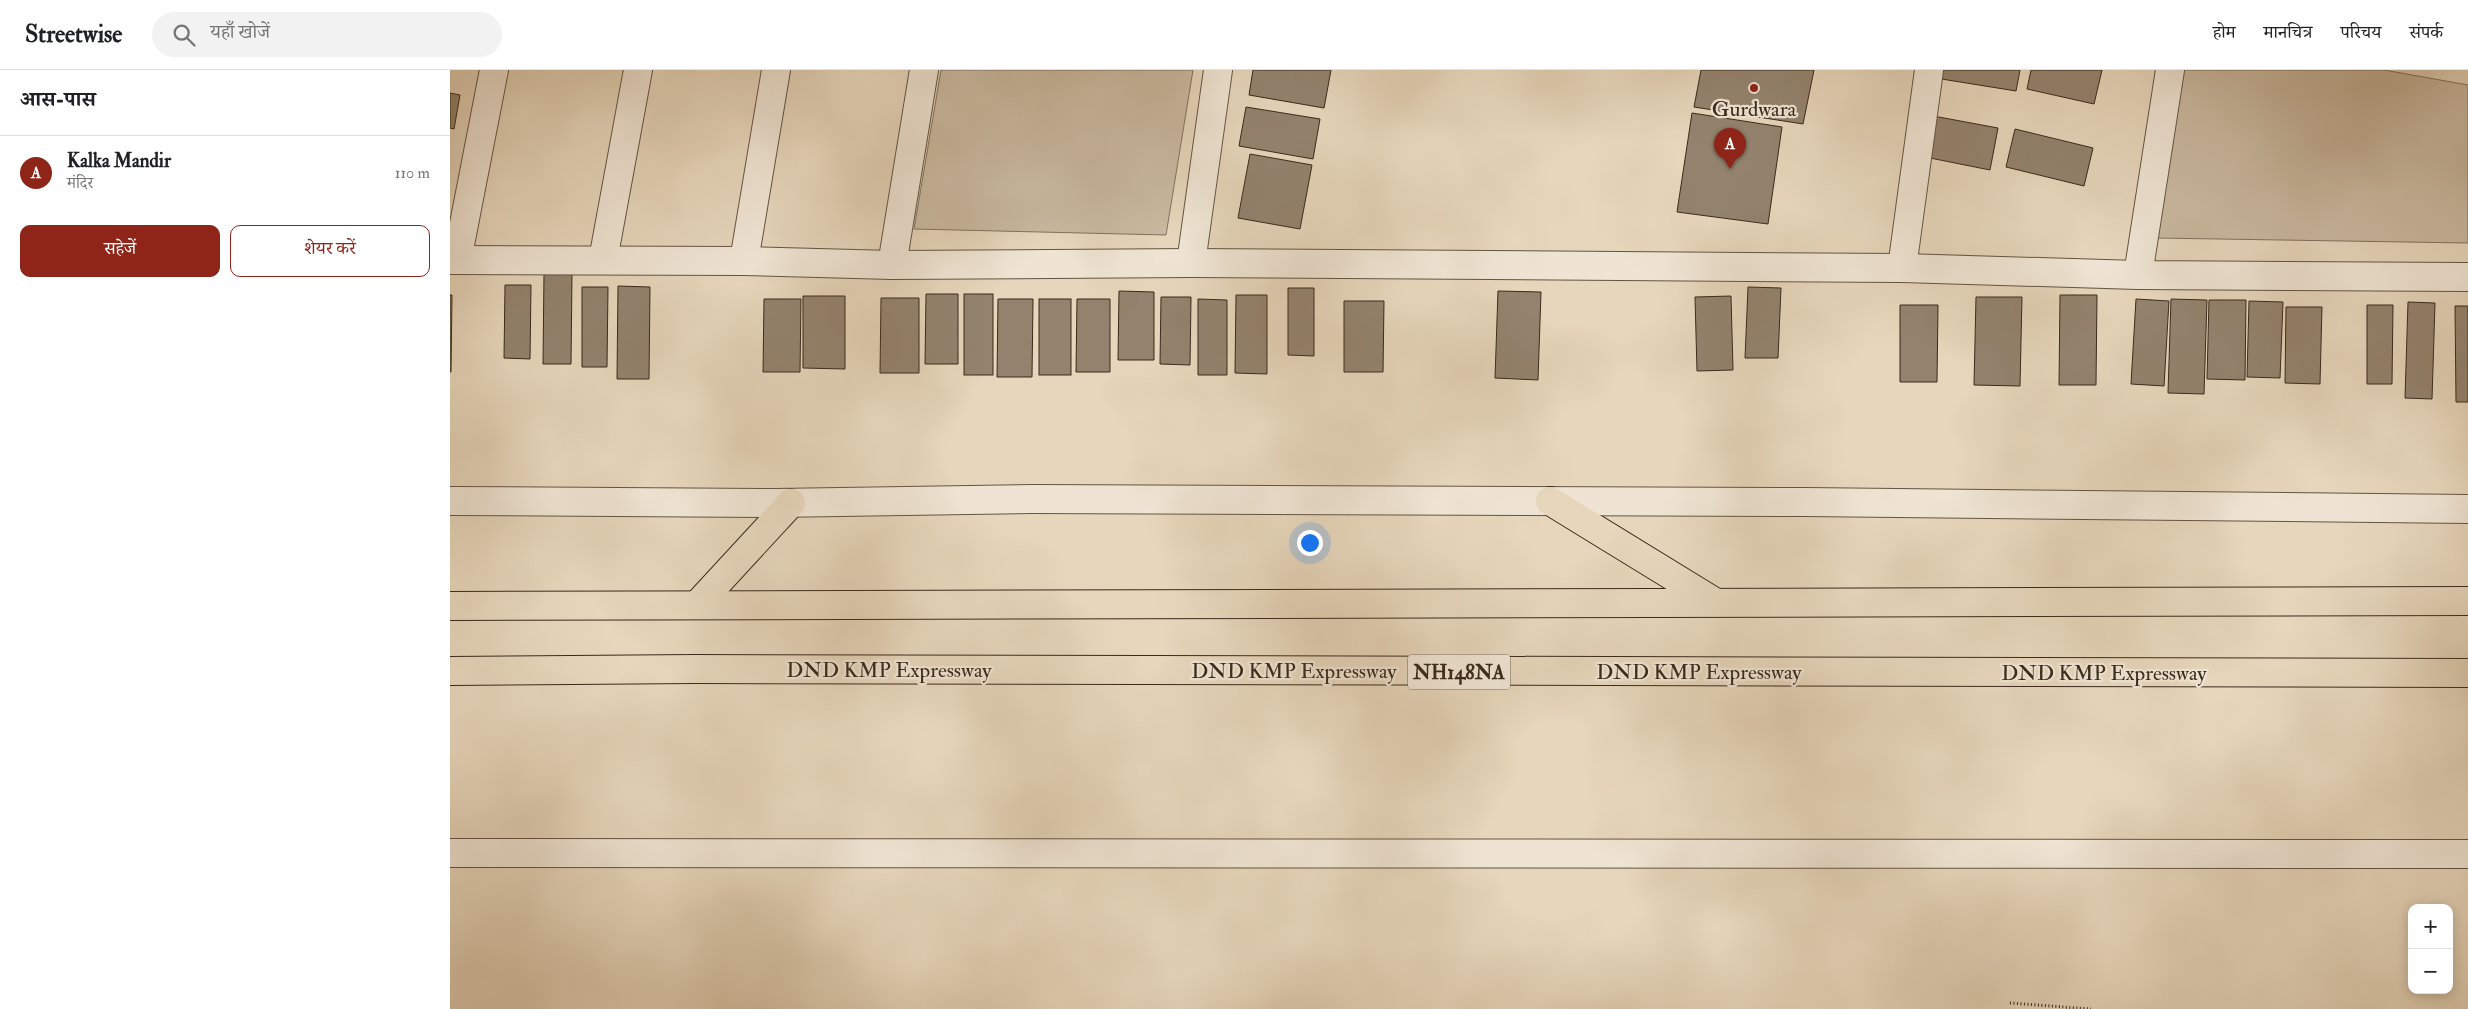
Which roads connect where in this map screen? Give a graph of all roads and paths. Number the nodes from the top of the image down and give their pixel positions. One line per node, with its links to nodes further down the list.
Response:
1 (494, 70): 8 (street)
2 (638, 70): 9 (street)
3 (776, 70): 10 (street)
4 (924, 70): 12 (street)
5 (1218, 70): 11 (street)
6 (1930, 70): 13 (street)
7 (2170, 70): 14 (street)
8 (454, 260): 9 (street)
9 (603, 260): 10 (street)
10 (744, 261): 12 (street)
11 (1190, 263): 12 (street); 13 (street)
12 (892, 265)
13 (1902, 268): 14 (street)
14 (2138, 275): 15 (street)
15 (2468, 277)
16 (450, 501): 18 (street)
17 (1550, 501): 18 (street); 19 (street); 20 (highway)
18 (790, 503): 22 (highway)
19 (2468, 509)
20 (1713, 601): 21 (highway); 22 (highway)
21 (2468, 601)
22 (697, 605): 23 (highway)
23 (450, 606)
24 (450, 671): 25 (highway, DND KMP Expressway / NH148NA)
25 (2468, 673)
26 (450, 853): 27 (street)
27 (2468, 854)
28 (2010, 1003): 29 (path)
29 (2092, 1009)

